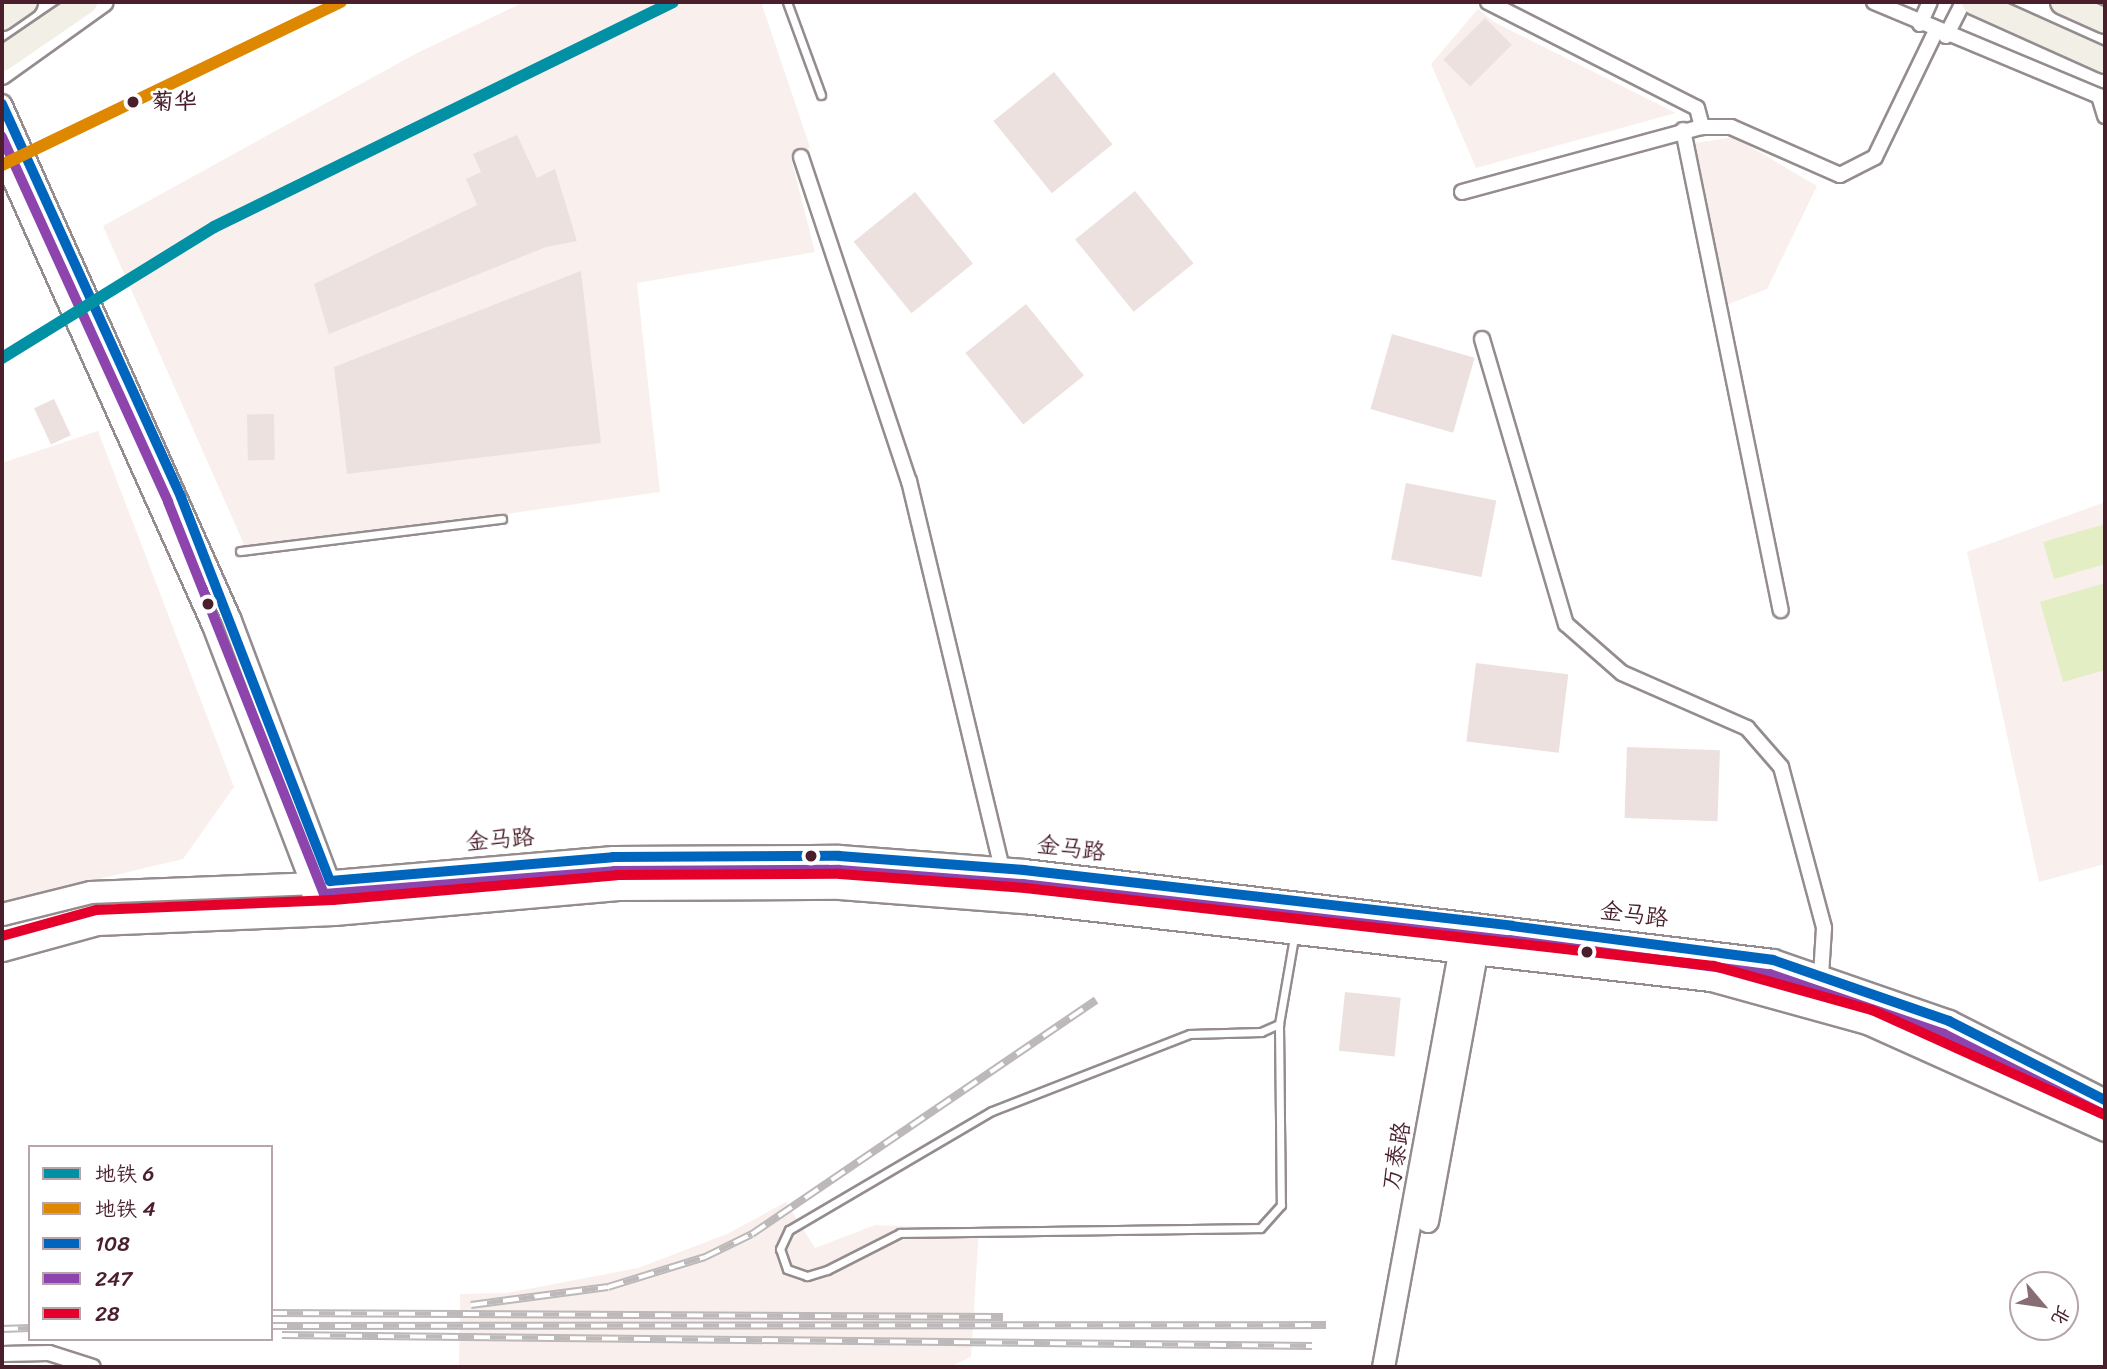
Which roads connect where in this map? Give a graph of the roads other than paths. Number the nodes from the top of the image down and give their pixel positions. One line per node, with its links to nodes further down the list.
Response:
1 (25, 2): 13 (highway)
2 (85, 2): 17 (highway)
3 (104, 2): 19 (street)
4 (787, 2): 20 (lane)
5 (1488, 2): 23 (street)
6 (1874, 2): 15 (street)
7 (1930, 2): 15 (street)
8 (1963, 2): 16 (street)
9 (1974, 2): 18 (highway)
10 (2063, 2): 14 (highway)
11 (2075, 2): 12 (main road)
12 (2105, 15)
13 (2, 18)
14 (2105, 21)
15 (1920, 24): 16 (street)
16 (1941, 33): 22 (street); 23 (street)
17 (2, 60)
18 (2105, 61)
19 (2, 75)
20 (821, 96)
21 (2, 104): 33 (street)
22 (2105, 116)
23 (1702, 127): 24 (street)
24 (1683, 130): 27 (street); 31 (street)
25 (2, 157): 33 (street)
26 (802, 157): 32 (street)
27 (1462, 192)
28 (1482, 339): 39 (street)
29 (502, 519): 30 (lane)
30 (240, 551)
31 (1781, 610)
32 (1002, 868): 33 (main road, 金马路); 39 (main road, 金马路)
33 (320, 882): 34 (main road, 金马路); 35 (street)
34 (2, 914)
35 (324, 915): 36 (main road); 37 (main road)
36 (1294, 934): 38 (main road); 40 (lane)
37 (2, 950)
38 (1468, 952): 42 (main road); 45 (main road, 万泰路); 46 (main road, 万泰路)
39 (1821, 976): 41 (main road, 金马路)
40 (1279, 1024): 40 (lane)
41 (2105, 1100)
42 (2105, 1130)
43 (2, 1354): 44 (street)
44 (93, 1367)
45 (1383, 1367)
46 (1397, 1367)

